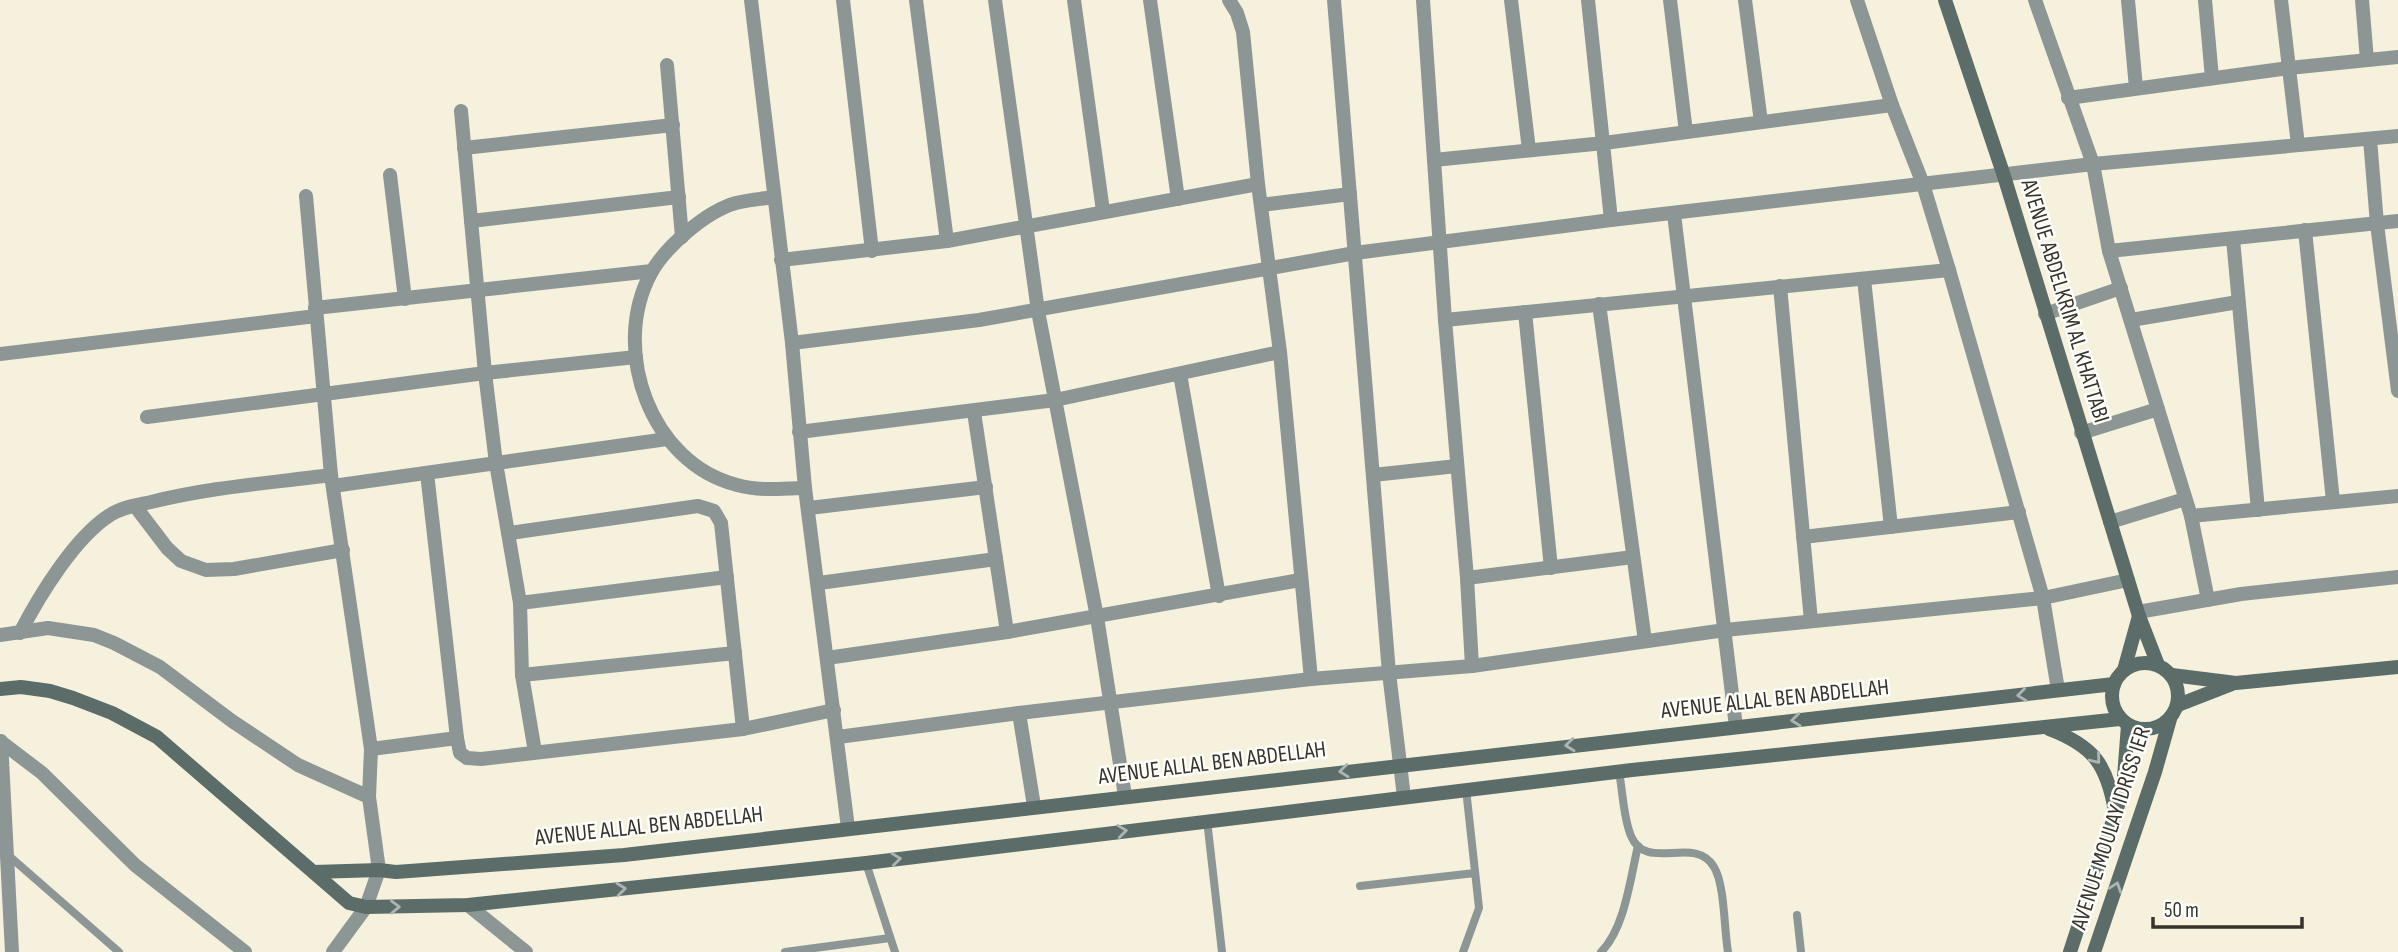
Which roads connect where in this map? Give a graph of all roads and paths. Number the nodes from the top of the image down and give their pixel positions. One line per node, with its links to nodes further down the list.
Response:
1 (751, 0): 48 (street)
2 (843, 0): 63 (street)
3 (916, 0): 61 (street)
4 (995, 0): 57 (street)
5 (1074, 0): 51 (street)
6 (1150, 0): 49 (street)
7 (1229, 0): 43 (street)
8 (1334, 0): 45 (street)
9 (1423, 0): 39 (street)
10 (1511, 0): 38 (street)
11 (1588, 0): 35 (street)
12 (1670, 0): 32 (street)
13 (1745, 0): 30 (street)
14 (1857, 0): 28 (street)
15 (1945, 0): 42 (street, AVENUE ABDELKRIM AL KHATTABI)
16 (2035, 0): 27 (street)
17 (2128, 0): 26 (street)
18 (2205, 0): 25 (street)
19 (2281, 0): 24 (street)
20 (2362, 0): 22 (street)
21 (2398, 57): 22 (street)
22 (2367, 60): 24 (street)
23 (667, 65): 31 (street)
24 (2289, 68): 25 (street); 36 (street)
25 (2212, 78): 26 (street)
26 (2136, 88): 27 (street)
27 (2068, 98): 40 (street)
28 (1892, 104): 30 (street); 44 (street)
29 (461, 111): 37 (street)
30 (1761, 122): 32 (street)
31 (673, 125): 37 (street); 47 (street)
32 (1686, 132): 35 (street)
33 (2398, 136): 34 (street)
34 (2370, 139): 36 (street); 56 (street)
35 (1604, 143): 38 (street); 53 (street)
36 (2298, 145): 40 (street)
37 (464, 148): 54 (street)
38 (1529, 150): 39 (street)
39 (1434, 160): 62 (street)
40 (2093, 164): 42 (street); 64 (street)
41 (390, 174): 75 (street)
42 (2004, 176): 44 (street); 81 (street, AVENUE ABDELKRIM AL KHATTABI)
43 (1258, 184): 49 (street); 50 (street)
44 (1923, 184): 52 (street); 68 (street)
45 (1350, 194): 50 (street); 65 (street)
46 (306, 196): 79 (street)
47 (679, 197): 54 (street); 59 (street)
48 (773, 197): 59 (street); 66 (street)
49 (1178, 199): 51 (street)
50 (1261, 205): 67 (street)
51 (1103, 211): 57 (street)
52 (1674, 214): 53 (street); 74 (street)
53 (1611, 220): 62 (street)
54 (471, 221): 73 (street)
55 (2398, 221): 56 (street)
56 (2377, 224): 58 (street); 90 (street)
57 (1027, 227): 61 (street); 78 (street)
58 (2305, 230): 60 (street); 108 (street)
59 (682, 237): 69 (street)
60 (2233, 239): 64 (street); 76 (street)
61 (947, 241): 63 (street)
62 (1439, 244): 65 (street); 82 (street)
63 (873, 251): 66 (street)
64 (2109, 251): 72 (street)
65 (1356, 253): 67 (street); 102 (street)
66 (781, 260): 84 (street)
67 (1271, 268): 78 (street); 85 (street)
68 (1949, 270): 70 (street); 112 (street)
69 (652, 271): 73 (street); 87 (street)
70 (1864, 279): 71 (street); 115 (street)
71 (1780, 286): 74 (street); 117 (street)
72 (2121, 288): 81 (street); 83 (street)
73 (478, 292): 75 (street); 88 (street)
74 (1683, 295): 77 (street); 135 (street)
75 (405, 299): 79 (street)
76 (2238, 302): 83 (street); 111 (street)
77 (1599, 304): 80 (street); 119 (street)
78 (1038, 311): 84 (street); 92 (street)
79 (316, 312): 86 (street); 91 (street)
80 (1525, 312): 82 (street); 121 (street)
81 (2045, 314): 97 (street, AVENUE ABDELKRIM AL KHATTABI)
82 (1445, 320): 100 (street)
83 (2131, 320): 93 (street)
84 (792, 343): 96 (street)
85 (1280, 352): 89 (street); 125 (street)
86 (0, 354)
87 (636, 357): 88 (street); 98 (street)
88 (485, 373): 91 (street); 99 (street)
89 (1180, 374): 92 (street); 128 (street)
90 (2398, 391)
91 (323, 396): 95 (street); 103 (street)
92 (1055, 400): 94 (street); 133 (street)
93 (2158, 409): 97 (street); 107 (street)
94 (974, 412): 96 (street); 104 (street)
95 (147, 417)
96 (799, 432): 105 (street)
97 (2081, 433): 114 (street, AVENUE ABDELKRIM AL KHATTABI)
98 (667, 439): 99 (street); 105 (street)
99 (496, 463): 101 (street); 116 (street)
100 (1457, 466): 102 (street); 123 (street)
101 (427, 473): 103 (street); 164 (street)
102 (1373, 475): 146 (street)
103 (332, 481): 109 (street); 118 (street)
104 (986, 487): 110 (street); 120 (street)
105 (805, 488): 110 (street)
106 (2398, 496): 108 (street)
107 (2185, 499): 113 (street); 114 (street)
108 (2333, 501): 111 (street)
109 (135, 506): 118 (street); 137 (street)
110 (808, 508): 127 (street)
111 (2259, 510): 113 (street)
112 (2019, 512): 115 (street); 129 (street)
113 (2191, 516): 130 (street)
114 (2110, 522): 126 (street, AVENUE ABDELKRIM AL KHATTABI)
115 (1891, 527): 117 (street)
116 (510, 533): 122 (street); 131 (street)
117 (1803, 537): 134 (street)
118 (343, 550): 166 (street)
119 (1633, 557): 121 (street); 139 (street)
120 (996, 559): 127 (street); 136 (street)
121 (1551, 568): 123 (street)
122 (727, 577): 131 (street); 140 (street)
123 (1467, 578): 143 (street)
124 (2398, 578): 130 (street)
125 (1300, 580): 128 (street); 149 (street)
126 (2128, 580): 129 (street); 132 (street, AVENUE ABDELKRIM AL KHATTABI)
127 (819, 583): 141 (street)
128 (1219, 596): 133 (street)
129 (2043, 598): 134 (street); 153 (street)
130 (2208, 600): 132 (street)
131 (520, 603): 147 (street)
132 (2138, 614): 142 (street, AVENUE ABDELKRIM AL KHATTABI); 145 (street)
133 (1097, 617): 136 (street); 154 (street)
134 (1811, 621): 135 (street)
135 (1725, 630): 139 (street); 160 (street)
136 (1007, 632): 141 (street)
137 (20, 633): 138 (street); 172 (street)
138 (0, 635)
139 (1645, 641): 143 (street)
140 (735, 653): 147 (street); 162 (street)
141 (827, 658): 156 (street)
142 (2158, 665): 145 (street); 148 (street)
143 (1472, 666): 146 (street)
144 (2398, 667): 150 (street)
145 (2124, 670): 151 (street)
146 (1389, 673): 149 (street); 168 (street)
147 (522, 675): 167 (street)
148 (2172, 675): 150 (street); 155 (street)
149 (1311, 679): 154 (street)
150 (2236, 682): 155 (street)
151 (2114, 684): 153 (street, AVENUE ALLAL BEN ABDELLAH); 159 (street)
152 (0, 689): 182 (street)
153 (2059, 690): 160 (street, AVENUE ALLAL BEN ABDELLAH, one-way to 160)
154 (1111, 702): 157 (street); 171 (street)
155 (2178, 705): 158 (street)
156 (834, 710): 162 (street); 163 (street)
157 (1019, 713): 163 (street); 174 (street)
158 (2170, 719): 159 (street); 202 (street, AVENUE MOULAY IDRISS IER, one-way to 158)
159 (2124, 722): 161 (street); 175 (street, AVENUE MOULAY IDRISS IER)
160 (1736, 727): 168 (street, AVENUE ALLAL BEN ABDELLAH, one-way to 168)
161 (2045, 728): 169 (street); 175 (street, one-way to 175)
162 (743, 729): 167 (street)
163 (838, 737): 177 (street)
164 (457, 738): 166 (street); 167 (street)
165 (0, 741): 179 (street); 191 (street)
166 (371, 749): 172 (street)
167 (534, 752)
168 (1399, 764): 171 (street, AVENUE ALLAL BEN ABDELLAH, one-way to 171); 173 (street)
169 (1619, 772): 170 (street); 178 (lane)
170 (1466, 789): 173 (street); 183 (lane)
171 (1125, 796): 174 (street, AVENUE ALLAL BEN ABDELLAH)
172 (369, 797): 181 (street)
173 (1404, 797): 176 (street)
174 (1034, 806): 177 (street, AVENUE ALLAL BEN ABDELLAH)
175 (2116, 815): 201 (street, AVENUE MOULAY IDRISS IER)
176 (1207, 820): 180 (street, one-way to 176); 196 (lane)
177 (848, 828): 181 (street, AVENUE ALLAL BEN ABDELLAH)
178 (1638, 846): 198 (lane); 199 (lane)
179 (7, 854): 189 (street); 190 (lane)
180 (866, 863): 185 (street, one-way to 180); 188 (lane)
181 (379, 870): 182 (street, AVENUE ALLAL BEN ABDELLAH); 186 (street)
182 (314, 872): 186 (street)
183 (1475, 873): 184 (lane); 197 (lane)
184 (1360, 886)
185 (468, 905): 186 (street, one-way to 185); 193 (street)
186 (366, 907): 192 (street)
187 (1797, 915): 200 (lane)
188 (890, 938): 194 (lane); 195 (lane)
189 (12, 952)
190 (119, 952)
191 (246, 952)
192 (333, 952)
193 (526, 952)
194 (785, 952)
195 (895, 952)
196 (1223, 952)
197 (1463, 952)
198 (1601, 952)
199 (1728, 952)
200 (1801, 952)
201 (2070, 952)
202 (2094, 952)

